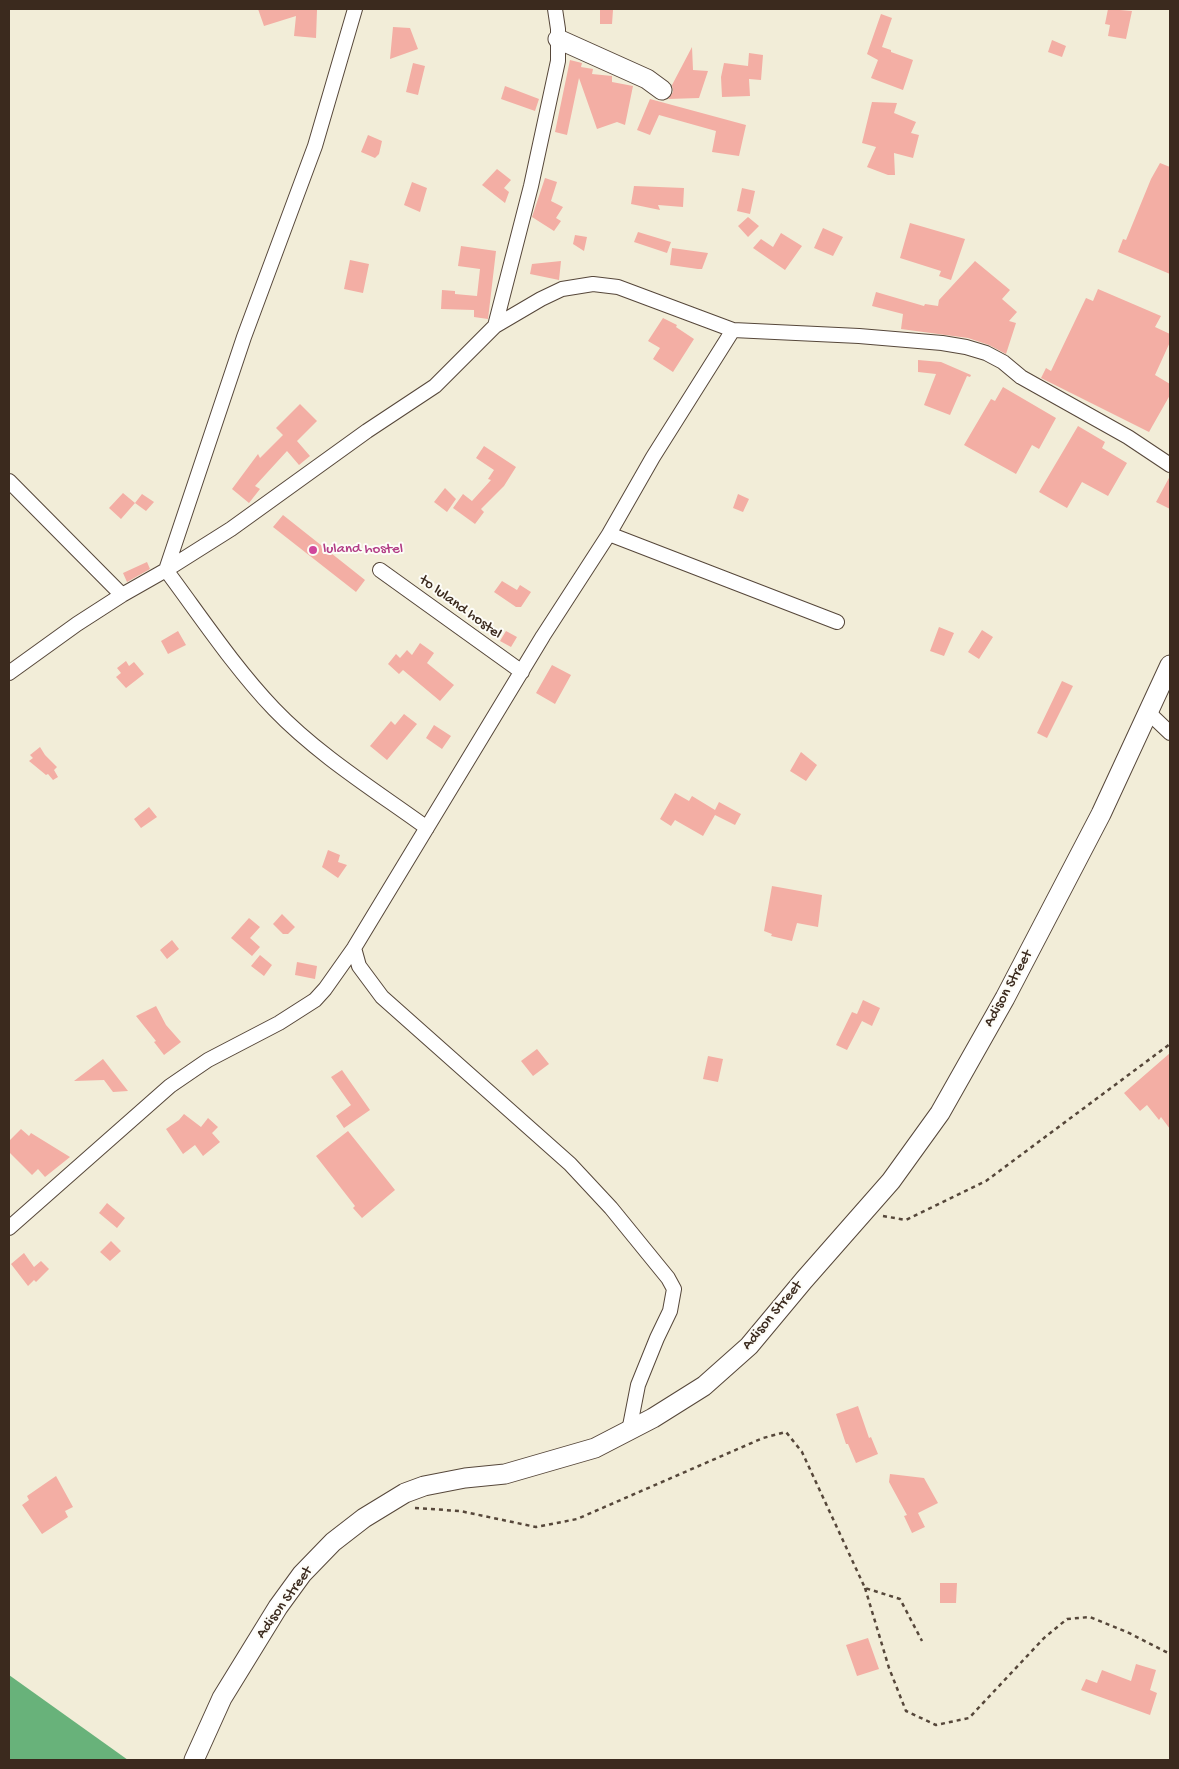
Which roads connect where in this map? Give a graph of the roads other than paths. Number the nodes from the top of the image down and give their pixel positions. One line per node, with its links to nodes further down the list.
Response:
1 (355, 9): 10 (street)
2 (555, 9): 3 (street)
3 (558, 39): 4 (street); 5 (street)
4 (662, 90)
5 (495, 326): 6 (street); 10 (street)
6 (733, 330): 7 (street); 9 (street)
7 (1170, 465)
8 (9, 481): 12 (street)
9 (610, 534): 13 (street); 15 (street)
10 (166, 570): 12 (street); 19 (street)
11 (380, 570): 15 (street, to luland hostel)
12 (122, 594): 16 (street)
13 (837, 622)
14 (1170, 665): 17 (street, Adison Street)
15 (522, 672): 19 (street)
16 (9, 673)
17 (1149, 713): 18 (street); 22 (street, Adison Street)
18 (1170, 733)
19 (427, 828): 20 (street)
20 (354, 948): 21 (street); 22 (street)
21 (9, 1228)
22 (629, 1431): 23 (street, Adison Street)
23 (194, 1760)

